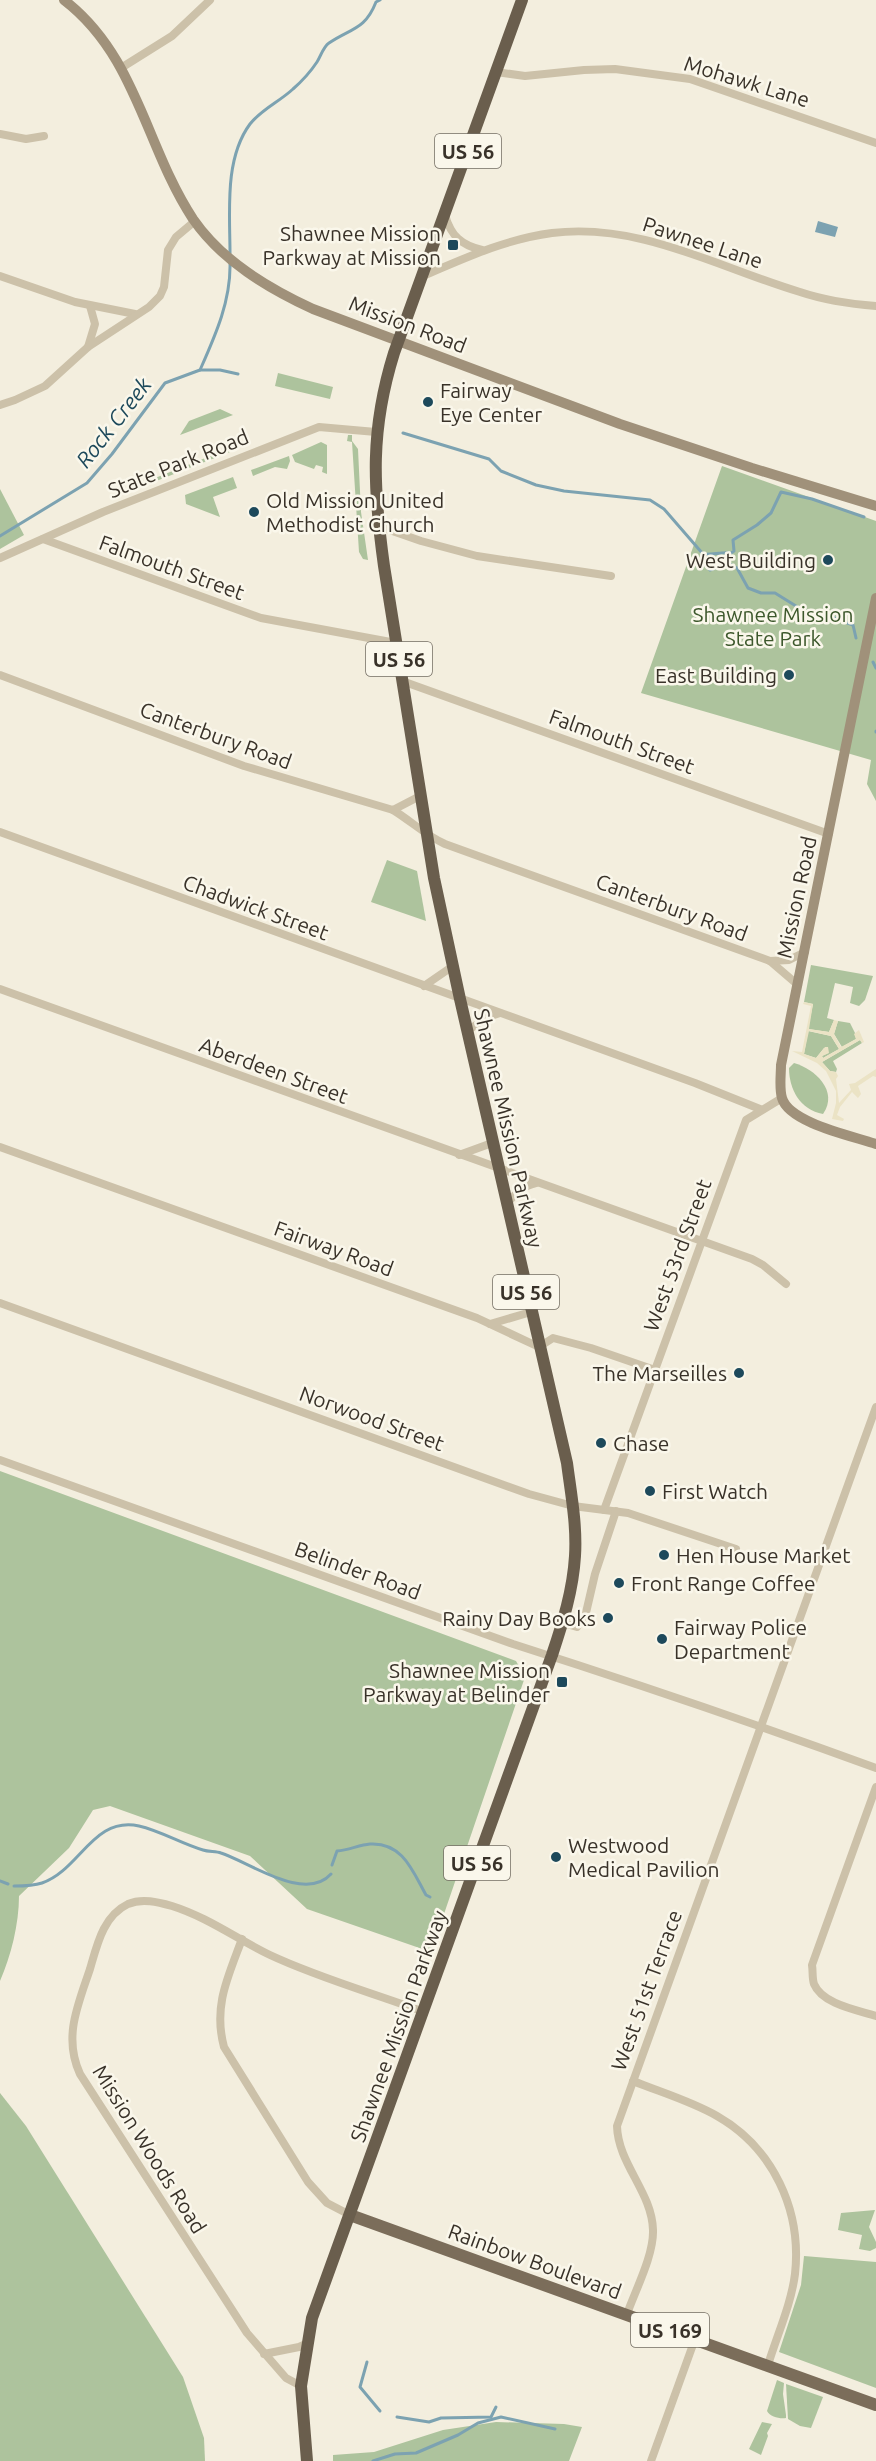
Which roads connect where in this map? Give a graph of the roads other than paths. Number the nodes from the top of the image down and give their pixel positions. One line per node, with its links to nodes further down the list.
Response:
1 (64, 0): 4 (main road, Mission Road)
2 (210, 0): 4 (street)
3 (522, 0): 5 (highway, Shawnee Mission Parkway / US 56)
4 (121, 68): 10 (main road, Mission Road)
5 (496, 72): 8 (street, Mohawk Lane); 9 (highway, Shawnee Mission Parkway / US 56)
6 (0, 134): 7 (street)
7 (44, 136)
8 (876, 143)
9 (445, 215): 11 (street); 13 (highway, Shawnee Mission Parkway / US 56)
10 (198, 224): 16 (street); 17 (main road, Mission Road)
11 (482, 250): 13 (street, Pawnee Lane); 15 (street, Pawnee Lane)
12 (0, 276): 14 (street)
13 (423, 276): 17 (highway, Shawnee Mission Parkway / US 56)
14 (90, 306): 16 (street); 18 (street)
15 (876, 306)
16 (135, 314): 18 (street)
17 (398, 341): 20 (highway, Shawnee Mission Parkway / US 56); 21 (main road, Mission Road)
18 (88, 347): 19 (street)
19 (0, 405)
20 (376, 432): 22 (highway, Shawnee Mission Parkway / US 56); 23 (street, State Park Road)
21 (876, 506)
22 (378, 526): 25 (street); 27 (highway, Shawnee Mission Parkway / US 56)
23 (42, 539): 24 (street, State Park Road); 27 (street, Falmouth Street)
24 (0, 558)
25 (611, 576)
26 (876, 598): 33 (main road, Mission Road)
27 (396, 643): 29 (highway, Shawnee Mission Parkway / US 56)
28 (0, 675): 31 (street, Canterbury Road)
29 (402, 681): 30 (highway, Shawnee Mission Parkway / US 56); 33 (street, Falmouth Street)
30 (420, 796): 31 (street); 34 (highway, Shawnee Mission Parkway / US 56)
31 (393, 810): 34 (street, Canterbury Road)
32 (0, 832): 39 (street, Chadwick Street)
33 (829, 834): 35 (main road, Mission Road)
34 (427, 835): 36 (street, Canterbury Road); 37 (highway, Shawnee Mission Parkway / US 56)
35 (805, 952): 36 (street, Canterbury Road); 38 (main road, Mission Road)
36 (770, 961): 38 (street, Canterbury Road)
37 (453, 966): 39 (street); 41 (highway, Shawnee Mission Parkway / US 56)
38 (798, 985): 44 (main road, Mission Road)
39 (424, 986): 41 (street, Chadwick Street)
40 (0, 990): 49 (street, Aberdeen Street)
41 (460, 999): 42 (street, Chadwick Street); 43 (highway, Shawnee Mission Parkway / US 56)
42 (500, 1013): 43 (street); 45 (street, Chadwick Street)
43 (467, 1031): 46 (highway, Shawnee Mission Parkway / US 56)
44 (782, 1098): 45 (street, West 53rd Street); 47 (main road)
45 (760, 1109): 53 (street, West 53rd Street)
46 (492, 1143): 49 (street); 50 (highway, Shawnee Mission Parkway / US 56)
47 (876, 1144)
48 (0, 1147): 57 (street, Fairway Road)
49 (459, 1155): 50 (street, Aberdeen Street)
50 (498, 1169): 51 (street, Aberdeen Street); 52 (highway, Shawnee Mission Parkway / US 56)
51 (537, 1183): 52 (street); 53 (street, Aberdeen Street)
52 (506, 1204): 56 (highway, Shawnee Mission Parkway / US 56)
53 (702, 1241): 54 (street, Aberdeen Street); 59 (street, West 53rd Street)
54 (786, 1284)
55 (0, 1303): 62 (street, Norwood Street)
56 (531, 1312): 57 (street); 58 (highway, Shawnee Mission Parkway / US 56)
57 (490, 1324): 58 (street, Fairway Road)
58 (539, 1347): 59 (street); 62 (highway, Shawnee Mission Parkway / US 56)
59 (655, 1370): 63 (street, West 53rd Street)
60 (876, 1407): 68 (street, West 51st Terrace)
61 (0, 1460): 67 (street, Belinder Road)
62 (573, 1506): 63 (street, Norwood Street); 66 (highway, Shawnee Mission Parkway / US 56)
63 (604, 1510): 64 (street, Norwood Street)
64 (616, 1511): 65 (street, Norwood Street); 66 (street)
65 (736, 1549)
66 (563, 1623): 67 (highway, Shawnee Mission Parkway / US 56)
67 (552, 1655): 68 (street, Belinder Road); 72 (highway, Shawnee Mission Parkway / US 56)
68 (761, 1726): 69 (street, Belinder Road); 74 (street, West 51st Terrace)
69 (876, 1767)
70 (876, 1787): 73 (street)
71 (242, 1939): 72 (street, Mission Woods Road); 75 (street); 79 (street, Mission Woods Road)
72 (424, 2012): 75 (highway, Shawnee Mission Parkway / US 56)
73 (876, 2016)
74 (633, 2081): 76 (street, West 51st Terrace); 80 (street)
75 (350, 2215): 76 (main road, Rainbow Boulevard / US 169); 78 (highway, Shawnee Mission Parkway / US 56)
76 (627, 2314): 77 (main road, Rainbow Boulevard / US 169)
77 (695, 2339): 80 (main road, Rainbow Boulevard / US 169); 84 (street)
78 (308, 2343): 79 (street); 81 (highway, Shawnee Mission Parkway / US 56)
79 (264, 2354): 81 (street, Mission Woods Road)
80 (768, 2365): 82 (main road, Rainbow Boulevard / US 169)
81 (301, 2386): 83 (highway, Shawnee Mission Parkway / US 56)
82 (876, 2405)
83 (307, 2461)
84 (651, 2461)

